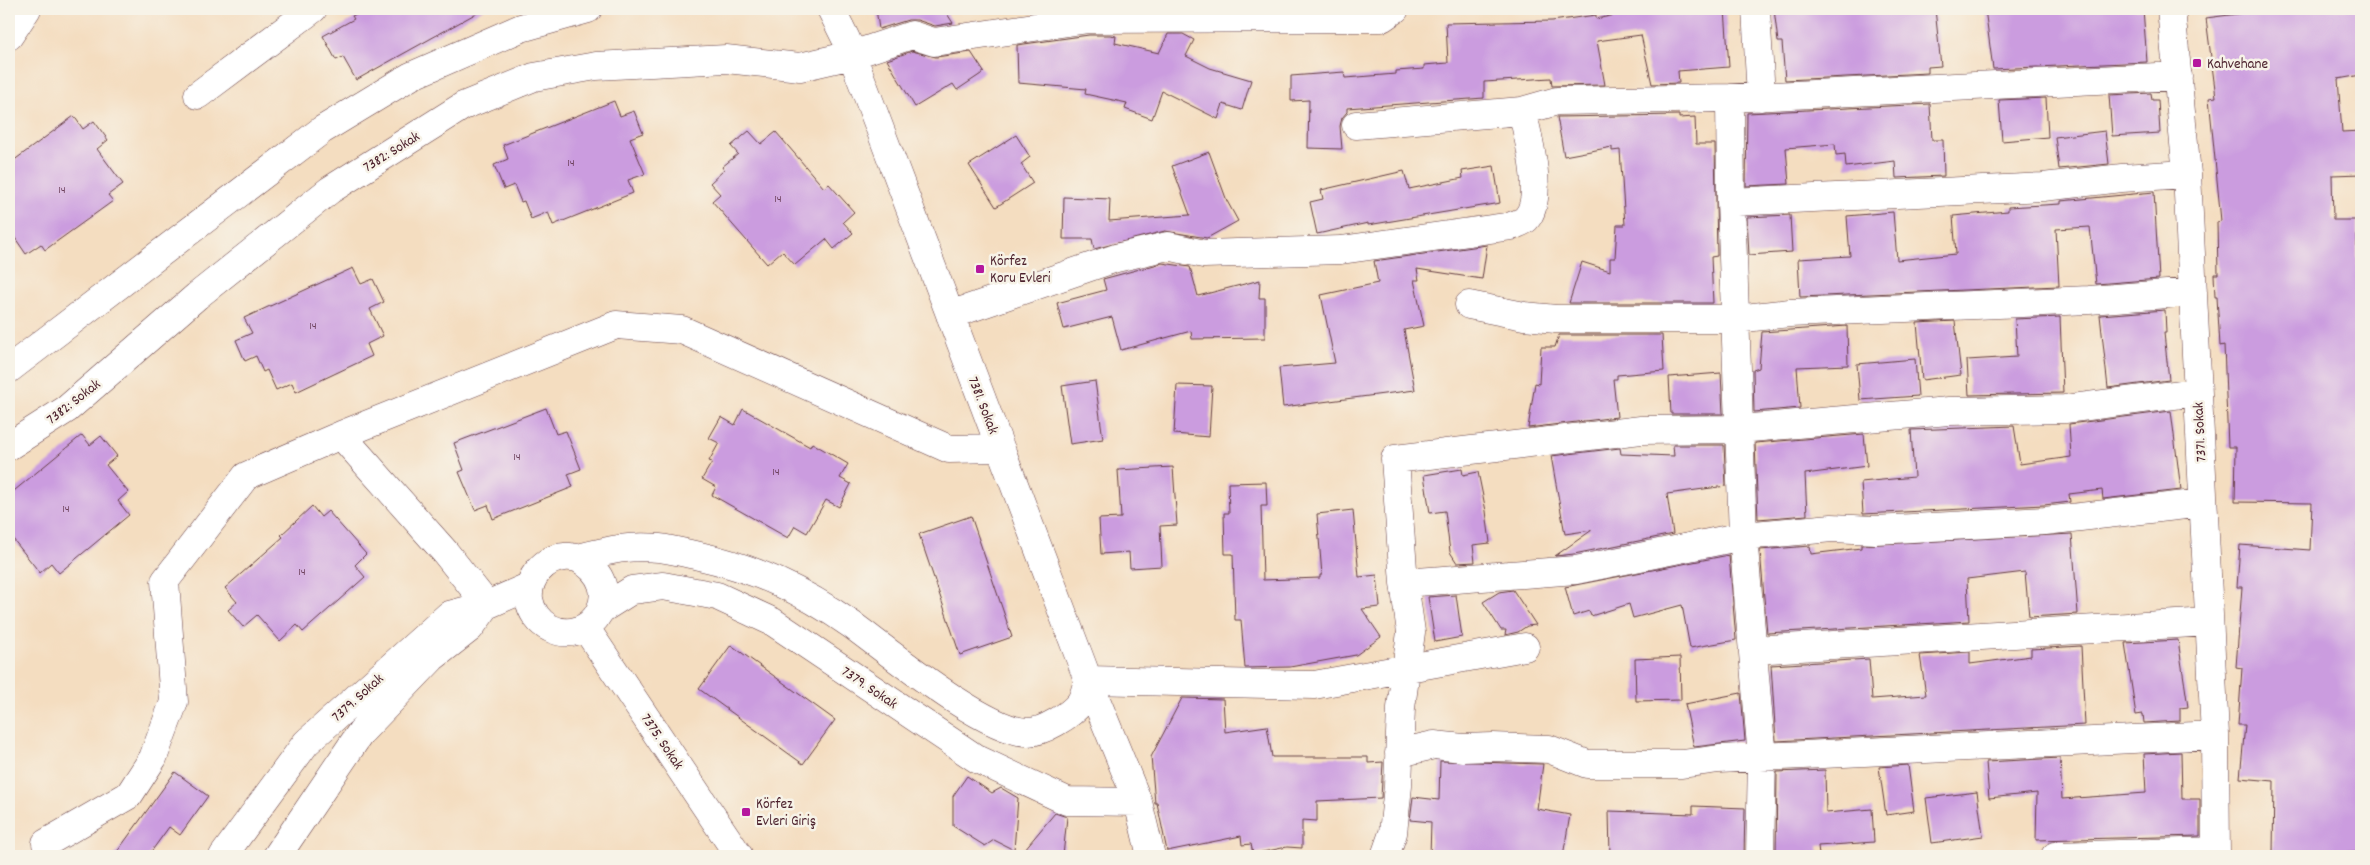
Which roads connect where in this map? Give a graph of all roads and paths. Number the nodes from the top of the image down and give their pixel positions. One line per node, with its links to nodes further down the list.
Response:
1 (26, 9): 9 (street)
2 (313, 9): 12 (street)
3 (588, 9): 23 (street)
4 (831, 9): 10 (street, 7381. Sokak)
5 (1395, 9): 8 (street, 7382: Sokak)
6 (1756, 9): 13 (street)
7 (2171, 9): 11 (street, 7371. Sokak)
8 (1088, 14): 10 (street, 7382: Sokak)
9 (9, 36)
10 (852, 55): 21 (street, 7381. Sokak); 27 (street, 7382: Sokak)
11 (2178, 76): 13 (street); 17 (street, 7371. Sokak)
12 (198, 95)
13 (1761, 97): 14 (street)
14 (1730, 98): 15 (street); 18 (street)
15 (1522, 111): 16 (street); 21 (street)
16 (1356, 125)
17 (2187, 174): 18 (street); 19 (street, 7371. Sokak)
18 (1731, 202): 22 (street)
19 (2192, 292): 22 (street); 24 (street, 7371. Sokak)
20 (1469, 305): 22 (street)
21 (950, 316): 28 (street, 7381. Sokak)
22 (1736, 319): 25 (street)
23 (9, 369)
24 (2197, 392): 25 (street); 29 (street, 7371. Sokak)
25 (1739, 429): 30 (street); 32 (street)
26 (342, 435): 28 (street); 34 (street); 45 (street)
27 (9, 446)
28 (1000, 448): 40 (street, 7381. Sokak)
29 (2203, 502): 30 (street); 36 (street, 7371. Sokak)
30 (1743, 536): 32 (street); 38 (street)
31 (578, 558): 33 (street); 35 (street); 40 (street)
32 (1404, 583): 39 (street)
33 (530, 586): 34 (street, 7379. Sokak); 35 (street, 7379. Sokak)
34 (487, 605): 47 (street, 7379. Sokak); 48 (street)
35 (593, 618): 44 (street, 7379. Sokak); 49 (street, 7375. Sokak)
36 (2209, 622): 38 (street); 41 (street, 7371. Sokak)
37 (1525, 647): 39 (street)
38 (1753, 650): 43 (street)
39 (1406, 670): 40 (street); 42 (street)
40 (1088, 680): 44 (street, 7381. Sokak)
41 (2215, 735): 43 (street); 46 (street, 7371. Sokak)
42 (1399, 753): 43 (street); 51 (street)
43 (1762, 758): 52 (street)
44 (1138, 802): 50 (street, 7381. Sokak)
45 (46, 843)
46 (2216, 854): 53 (street)
47 (223, 856)
48 (277, 856)
49 (740, 856)
50 (1151, 856)
51 (1385, 856)
52 (1760, 856)
53 (2055, 856)

